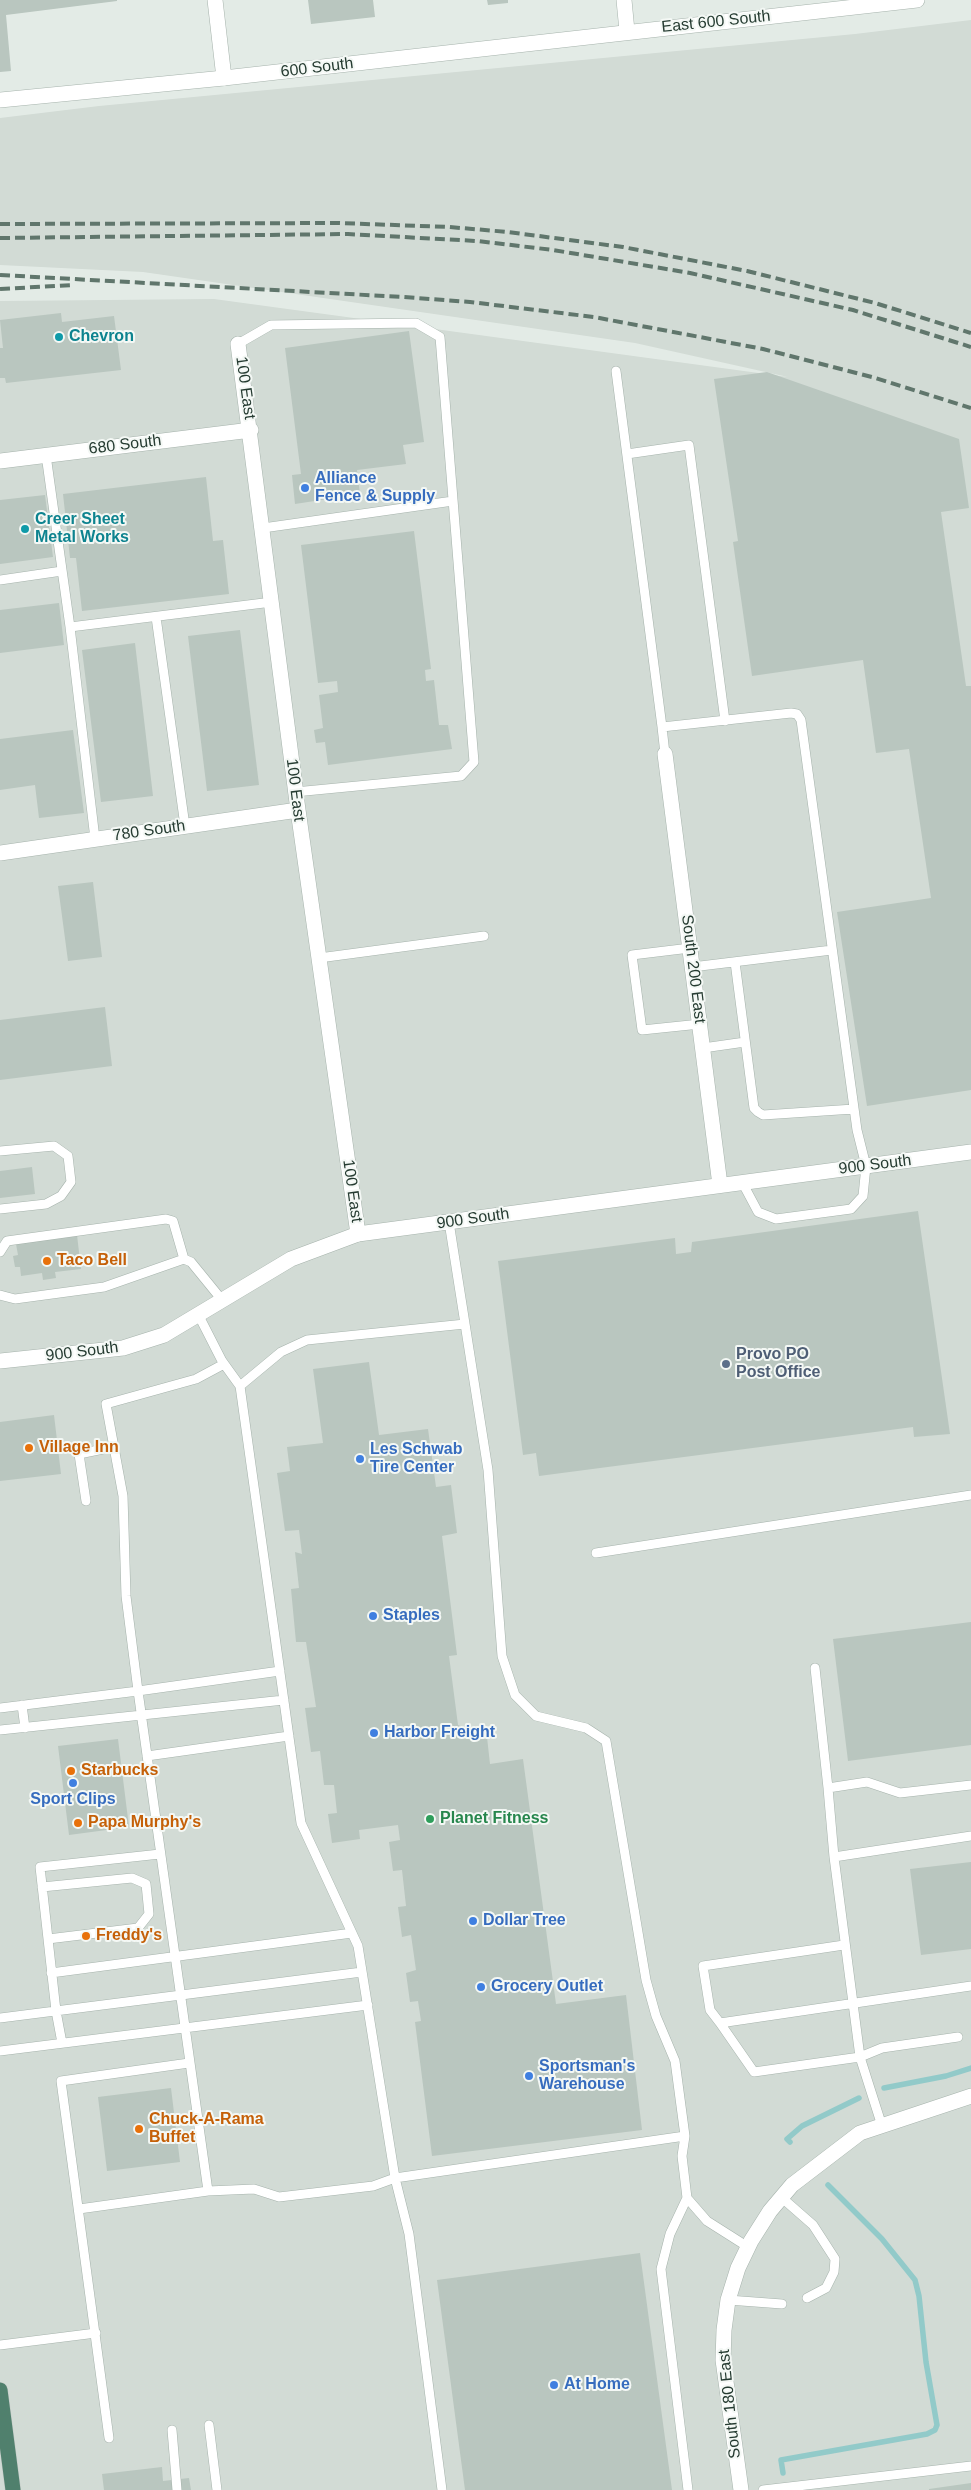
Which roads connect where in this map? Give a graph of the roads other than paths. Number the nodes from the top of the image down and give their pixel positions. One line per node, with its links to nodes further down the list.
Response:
1 (215, 0): 5 (street)
2 (624, 0): 4 (street)
3 (917, 0): 4 (street, East 600 South)
4 (631, 31): 5 (street, 600 South)
5 (224, 78): 6 (street, 600 South)
6 (0, 100)
7 (238, 344): 9 (street, 100 East); 13 (lane)
8 (616, 371): 10 (lane)
9 (251, 430): 11 (street, 680 South); 14 (street, 100 East)
10 (627, 454): 20 (lane); 21 (lane)
11 (46, 455): 12 (street, 680 South); 15 (lane)
12 (0, 460)
13 (453, 501): 14 (lane); 23 (lane)
14 (263, 528): 17 (street, 100 East)
15 (62, 571): 16 (lane); 19 (lane)
16 (0, 580)
17 (272, 602): 18 (lane); 23 (street, 100 East)
18 (156, 617): 19 (lane); 25 (lane)
19 (70, 627): 26 (lane)
20 (725, 721): 21 (lane); 30 (lane)
21 (662, 727): 22 (lane)
22 (665, 754): 29 (street, South 200 East)
23 (295, 792): 24 (street, 100 East)
24 (298, 810): 25 (street, 780 South); 31 (street, 100 East)
25 (184, 826): 26 (street, 780 South)
26 (95, 839): 27 (street, 780 South)
27 (0, 853)
28 (484, 936): 31 (lane)
29 (690, 948): 33 (street, South 200 East); 34 (lane)
30 (832, 950): 32 (lane); 37 (lane)
31 (319, 958): 45 (street, 100 East)
32 (735, 962): 33 (lane); 35 (lane)
33 (692, 967): 34 (street, South 200 East)
34 (700, 1024): 36 (street, South 200 East)
35 (745, 1042): 36 (lane); 37 (lane)
36 (703, 1048): 42 (street, South 200 East)
37 (854, 1109): 40 (lane)
38 (0, 1151): 43 (lane)
39 (971, 1152): 40 (street, 900 South)
40 (866, 1166): 41 (street, 900 South); 41 (lane)
41 (742, 1182): 42 (street, 900 South)
42 (720, 1185): 44 (street, 900 South)
43 (0, 1209)
44 (449, 1222): 45 (street, 900 South); 51 (lane)
45 (358, 1234): 49 (street, 900 South)
46 (0, 1252): 47 (lane)
47 (184, 1259): 48 (lane); 49 (lane)
48 (0, 1295)
49 (222, 1300): 50 (street, 900 South)
50 (198, 1314): 52 (street, 900 South); 53 (lane)
51 (465, 1324): 54 (lane); 97 (lane)
52 (0, 1361)
53 (224, 1364): 54 (lane); 55 (lane)
54 (240, 1386): 60 (lane)
55 (113, 1448): 57 (lane); 61 (lane)
56 (971, 1495): 58 (lane)
57 (86, 1501)
58 (596, 1552)
59 (815, 1668): 71 (lane)
60 (280, 1671): 61 (lane); 62 (lane)
61 (138, 1691): 63 (lane); 65 (lane)
62 (284, 1700): 65 (lane); 68 (lane)
63 (22, 1705): 64 (lane); 66 (lane)
64 (0, 1708)
65 (142, 1714): 66 (lane); 69 (lane)
66 (25, 1728): 67 (lane)
67 (0, 1730)
68 (289, 1736): 69 (lane); 76 (lane)
69 (147, 1756): 73 (lane)
70 (971, 1785): 71 (lane)
71 (828, 1788): 74 (lane)
72 (971, 1836): 74 (lane)
73 (160, 1854): 75 (lane); 79 (lane)
74 (834, 1857): 78 (lane)
75 (42, 1887): 77 (lane); 77 (lane)
76 (352, 1934): 79 (lane); 80 (lane)
77 (48, 1939): 81 (lane)
78 (844, 1945): 85 (lane); 88 (lane)
79 (175, 1958): 81 (lane); 83 (lane)
80 (362, 1972): 83 (lane); 84 (lane)
81 (51, 1973): 86 (lane)
82 (971, 1986): 85 (lane)
83 (180, 1995): 86 (lane); 89 (lane)
84 (368, 2005): 89 (lane); 98 (lane)
85 (852, 2005): 88 (lane); 93 (lane)
86 (56, 2011): 87 (lane); 91 (lane)
87 (0, 2018)
88 (720, 2023): 93 (lane)
89 (184, 2028): 91 (lane); 94 (lane)
90 (958, 2037): 93 (lane)
91 (62, 2043): 92 (lane)
92 (0, 2051)
93 (860, 2057): 96 (lane)
94 (190, 2063): 99 (lane); 102 (lane)
95 (971, 2096): 96 (street, South 180 East)
96 (882, 2126): 100 (street, South 180 East)
97 (685, 2136): 98 (lane); 101 (lane)
98 (395, 2178): 99 (lane); 119 (lane)
99 (208, 2191): 102 (lane)
100 (781, 2197): 103 (street, South 180 East); 104 (lane)
101 (687, 2198): 103 (lane); 120 (lane)
102 (79, 2208): 107 (lane)
103 (748, 2247): 105 (street, South 180 East)
104 (807, 2298)
105 (728, 2300): 106 (lane); 121 (street, South 180 East)
106 (782, 2304)
107 (96, 2332): 108 (lane); 114 (lane)
108 (0, 2345)
109 (0, 2390): 110 (highway)
110 (0, 2397): 113 (highway)
111 (209, 2425): 118 (lane)
112 (172, 2430): 117 (lane)
113 (3, 2431): 116 (highway)
114 (109, 2438)
115 (971, 2466): 122 (lane)
116 (13, 2490)
117 (177, 2490)
118 (217, 2490)
119 (442, 2490)
120 (688, 2490)
121 (741, 2490)
122 (762, 2490)

